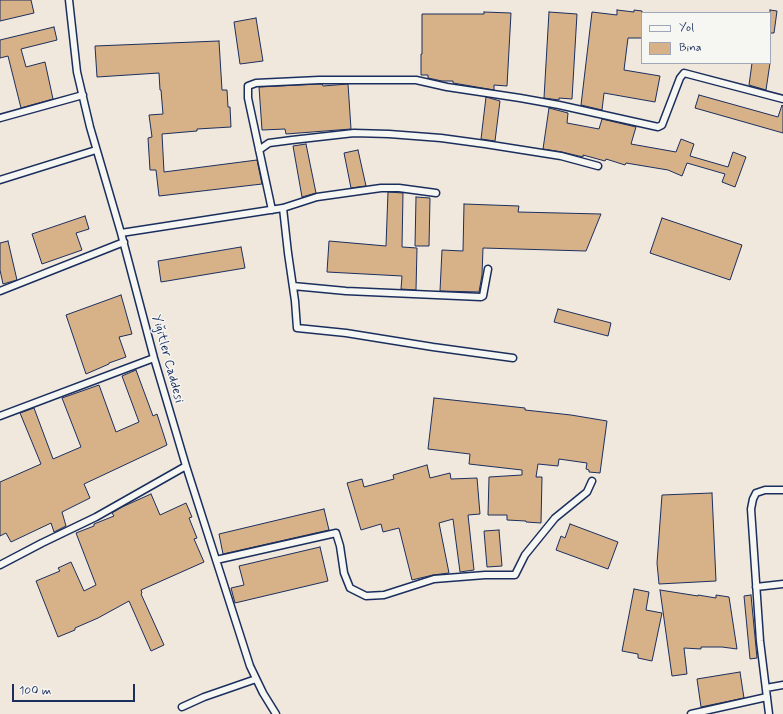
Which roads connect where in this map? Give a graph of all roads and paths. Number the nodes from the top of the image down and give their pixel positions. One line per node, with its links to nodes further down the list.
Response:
1 (70, 0): 2 (street, Yiğitler Caddesi)
2 (82, 95): 4 (street); 5 (street, Yiğitler Caddesi)
3 (783, 99): 6 (street)
4 (0, 118)
5 (96, 150): 8 (street); 12 (street, Yiğitler Caddesi)
6 (259, 150): 7 (street); 11 (street)
7 (598, 166)
8 (0, 180)
9 (436, 193): 10 (street)
10 (282, 208): 11 (street); 15 (street)
11 (272, 210): 12 (street)
12 (121, 233): 13 (street, Yiğitler Caddesi)
13 (124, 242): 16 (street); 17 (street, Yiğitler Caddesi)
14 (488, 269): 15 (street)
15 (293, 286): 18 (street)
16 (0, 291)
17 (154, 358): 19 (street); 20 (street, Yiğitler Caddesi)
18 (512, 358)
19 (0, 416)
20 (186, 466): 23 (street, Yiğitler Caddesi); 24 (street)
21 (592, 481): 23 (street)
22 (783, 490): 26 (street)
23 (216, 560): 27 (street, Yiğitler Caddesi)
24 (0, 565)
25 (783, 584): 26 (street)
26 (756, 587): 29 (street)
27 (256, 679): 31 (street); 32 (street, Yiğitler Caddesi)
28 (783, 685): 29 (street)
29 (766, 688): 30 (street)
30 (767, 697): 33 (street); 34 (street)
31 (182, 707)
32 (276, 714)
33 (692, 714)
34 (769, 714)

